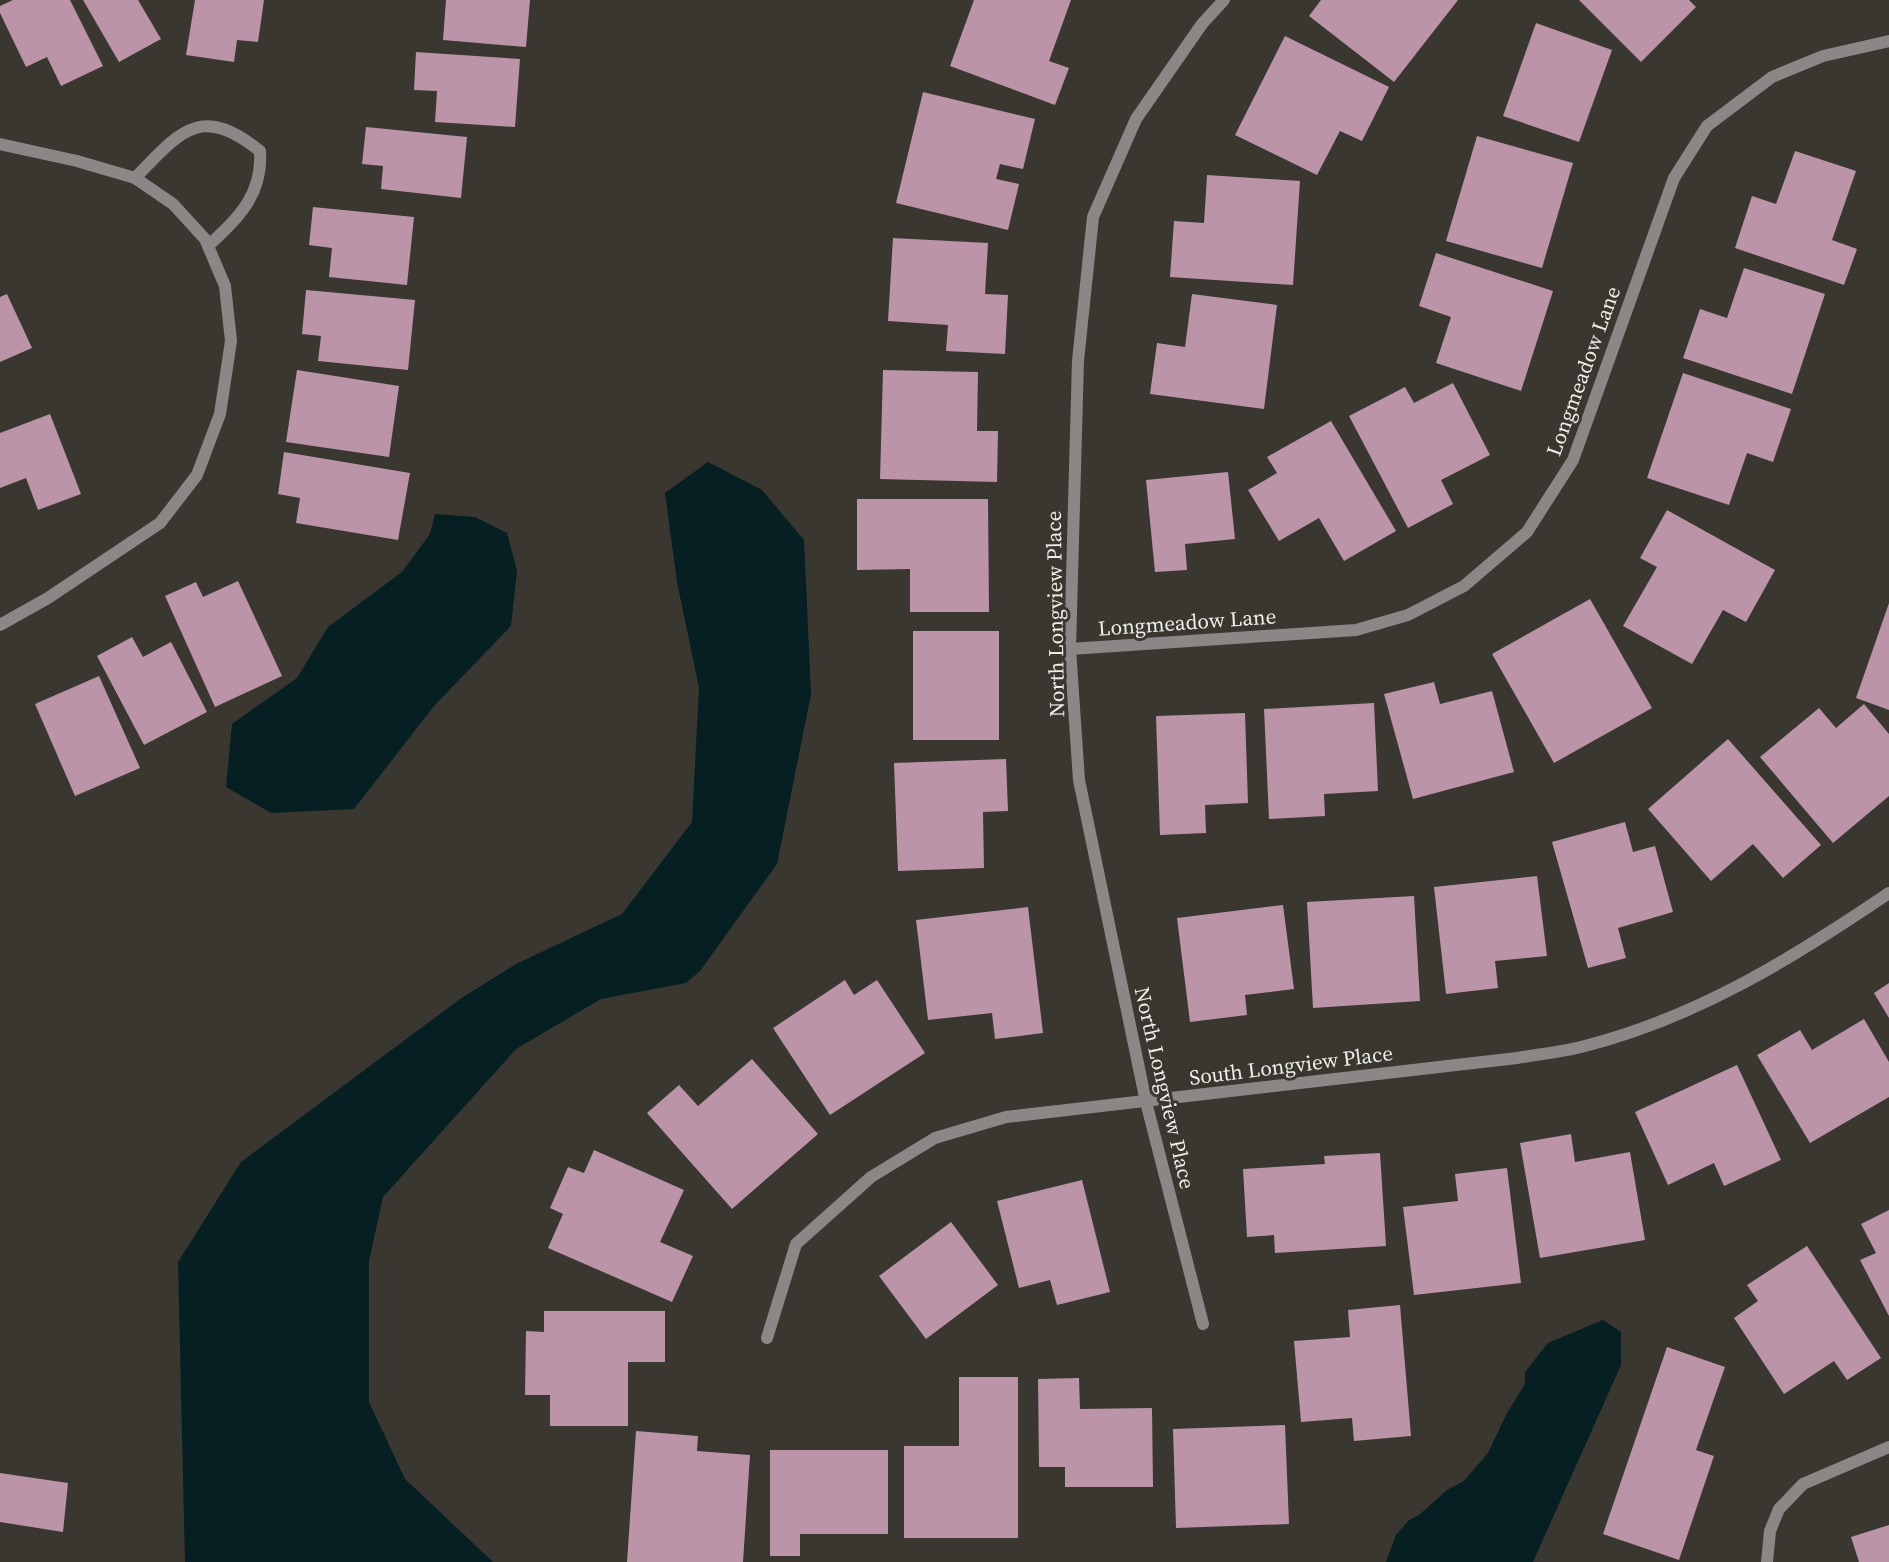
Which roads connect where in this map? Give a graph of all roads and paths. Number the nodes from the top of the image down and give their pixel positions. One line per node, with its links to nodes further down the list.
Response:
1 (1224, 0): 7 (street, North Longview Place)
2 (1889, 41): 7 (street, Longmeadow Lane)
3 (0, 144): 4 (street)
4 (135, 178): 5 (street); 5 (street)
5 (208, 246): 6 (street)
6 (0, 625)
7 (1070, 649): 9 (street, North Longview Place)
8 (1889, 893): 9 (street, South Longview Place)
9 (1146, 1102): 10 (street, North Longview Place); 11 (street, South Longview Place)
10 (1203, 1324)
11 (767, 1338)
12 (1889, 1447): 13 (street)
13 (1767, 1562)

